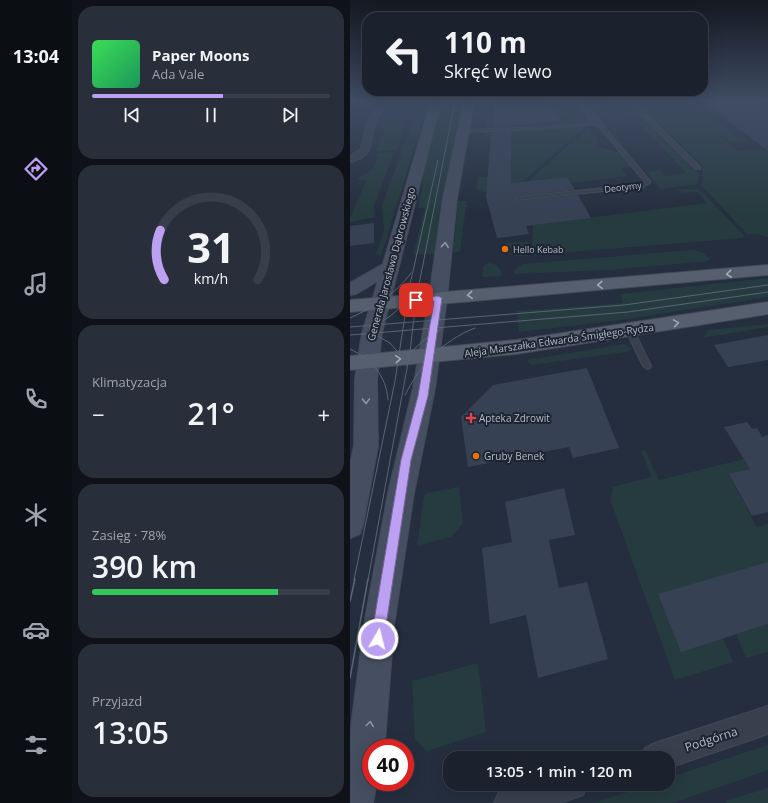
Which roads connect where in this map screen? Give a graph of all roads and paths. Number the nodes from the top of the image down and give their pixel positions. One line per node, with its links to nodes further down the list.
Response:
1 (368, 138): 6 (street)
2 (426, 138): 9 (main road, Generała Jarosława Dąbrowskiego)
3 (462, 138): 12 (main road, one-way to 3)
4 (611, 138): 8 (lane, Deotymy)
5 (668, 138): 7 (lane)
6 (350, 159)
7 (698, 168)
8 (519, 199)
9 (390, 267): 11 (main road); 13 (main road, Generała Jarosława Dąbrowskiego)
10 (768, 270): 12 (main road, one-way to 12)
11 (350, 290)
12 (438, 298): 13 (main road); 17 (main road)
13 (380, 303): 14 (main road); 18 (main road, Generała Jarosława Dąbrowskiego)
14 (350, 306)
15 (768, 308): 16 (main road, Aleja Marszałka Edwarda Śmigłego-Rydza, one-way to 15)
16 (630, 331): 17 (main road, Aleja Marszałka Edwarda Śmigłego-Rydza); 19 (lane)
17 (430, 356): 18 (main road, Aleja Marszałka Edwarda Śmigłego-Rydza, one-way to 17); 24 (main road, one-way to 17)
18 (358, 362): 20 (main road, Generała Jarosława Dąbrowskiego, one-way to 20)
19 (648, 366)
20 (350, 524)
21 (768, 720): 22 (street, Podgórna)
22 (675, 751)
23 (549, 791): 25 (street)
24 (354, 803)
25 (510, 803)

